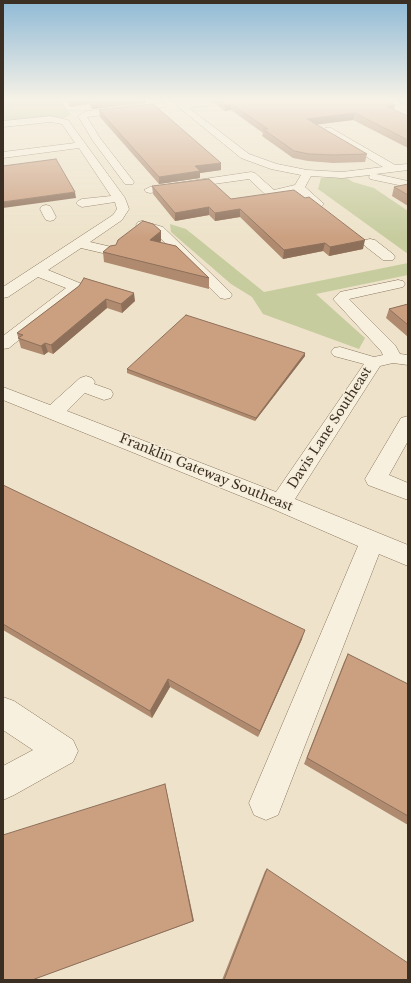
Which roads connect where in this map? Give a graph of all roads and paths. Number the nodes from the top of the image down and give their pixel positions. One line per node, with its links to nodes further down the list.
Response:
1 (74, 146): 6 (street)
2 (82, 146): 17 (street)
3 (101, 146): 13 (street)
4 (232, 146): 7 (street)
5 (355, 146): 10 (street)
6 (3, 155)
7 (268, 163): 8 (street); 11 (street)
8 (238, 165)
9 (408, 167): 10 (street)
10 (394, 169): 12 (street)
11 (307, 173): 12 (street); 15 (street)
12 (366, 173): 14 (street)
13 (129, 182)
14 (408, 184)
15 (299, 188): 16 (street); 19 (street)
16 (150, 190)
17 (119, 198): 18 (street); 22 (street)
18 (82, 203)
19 (318, 204)
20 (142, 225): 28 (street)
21 (370, 242): 24 (street)
22 (79, 243): 23 (street); 25 (street)
23 (111, 249)
24 (388, 257)
25 (37, 271): 27 (street); 29 (street)
26 (398, 284): 31 (street)
27 (3, 294)
28 (225, 295)
29 (7, 337)
30 (340, 352): 32 (street)
31 (401, 359): 32 (street, Davis Lane Southeast)
32 (374, 362): 38 (street, Davis Lane Southeast)
33 (3, 393): 35 (street, Franklin Gateway Southeast)
34 (104, 394): 35 (street)
35 (54, 412): 38 (street, Franklin Gateway Southeast)
36 (408, 423): 37 (street)
37 (408, 492)
38 (281, 503): 39 (street, Franklin Gateway Southeast)
39 (372, 542): 40 (street, Franklin Gateway Southeast); 43 (street)
40 (408, 556)
41 (3, 712): 42 (street)
42 (3, 784)
43 (266, 803)

